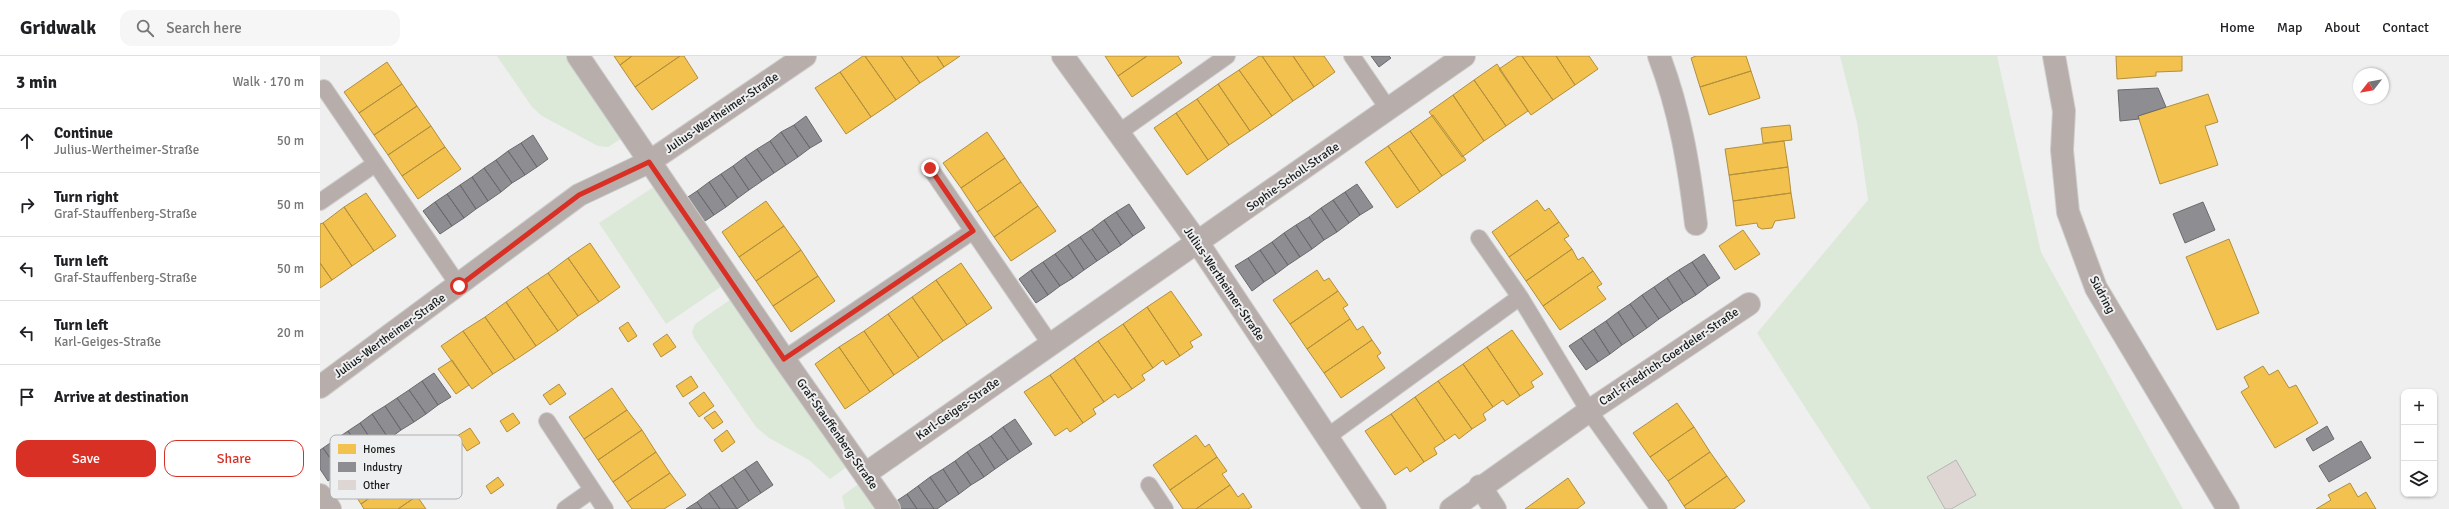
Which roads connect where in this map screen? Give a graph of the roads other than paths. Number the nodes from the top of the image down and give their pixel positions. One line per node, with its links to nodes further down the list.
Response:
1 (578, 56): 12 (street, Graf-Stauffenberg-Straße)
2 (805, 56): 12 (street, Julius-Wertheimer-Straße)
3 (1063, 56): 11 (street, Julius-Wertheimer-Straße)
4 (1227, 56): 11 (lane)
5 (1352, 56): 10 (lane)
6 (1464, 56): 10 (street, Sophie-Scholl-Straße)
7 (1659, 56): 16 (street)
8 (2054, 56): 43 (street, Südring)
9 (324, 88): 13 (lane)
10 (1389, 110): 19 (street, Sophie-Scholl-Straße)
11 (1118, 133): 19 (street, Julius-Wertheimer-Straße)
12 (649, 162): 20 (street, Julius-Wertheimer-Straße); 24 (street, Graf-Stauffenberg-Straße)
13 (375, 164): 15 (lane); 20 (lane)
14 (930, 168): 17 (lane)
15 (320, 202)
16 (1696, 224)
17 (973, 231): 23 (lane); 24 (lane)
18 (1479, 238): 21 (lane)
19 (1198, 244): 23 (street, Karl-Geiges-Straße); 28 (street, Julius-Wertheimer-Straße)
20 (459, 286): 25 (street, Julius-Wertheimer-Straße)
21 (1520, 298): 26 (lane); 28 (lane)
22 (1749, 304): 26 (street, Carl-Friedrich-Goerdeler-Straße)
23 (1051, 345): 29 (street, Karl-Geiges-Straße)
24 (784, 359): 29 (street, Graf-Stauffenberg-Straße)
25 (320, 387)
26 (1589, 411): 31 (street, Carl-Friedrich-Goerdeler-Straße); 42 (lane, Carl-Friedrich-Goerdeler-Straße)
27 (547, 421): 32 (lane)
28 (1327, 437): 39 (street, Julius-Wertheimer-Straße)
29 (864, 474): 37 (street, Graf-Stauffenberg-Straße)
30 (1149, 485): 38 (lane)
31 (1480, 486): 40 (street, Carl-Friedrich-Goerdeler-Straße); 41 (street)
32 (592, 490): 35 (lane); 36 (lane)
33 (320, 495): 34 (street)
34 (330, 509)
35 (565, 509)
36 (605, 509)
37 (889, 509)
38 (1165, 509)
39 (1375, 509)
40 (1451, 509)
41 (1495, 509)
42 (1659, 509)
43 (2228, 509)

